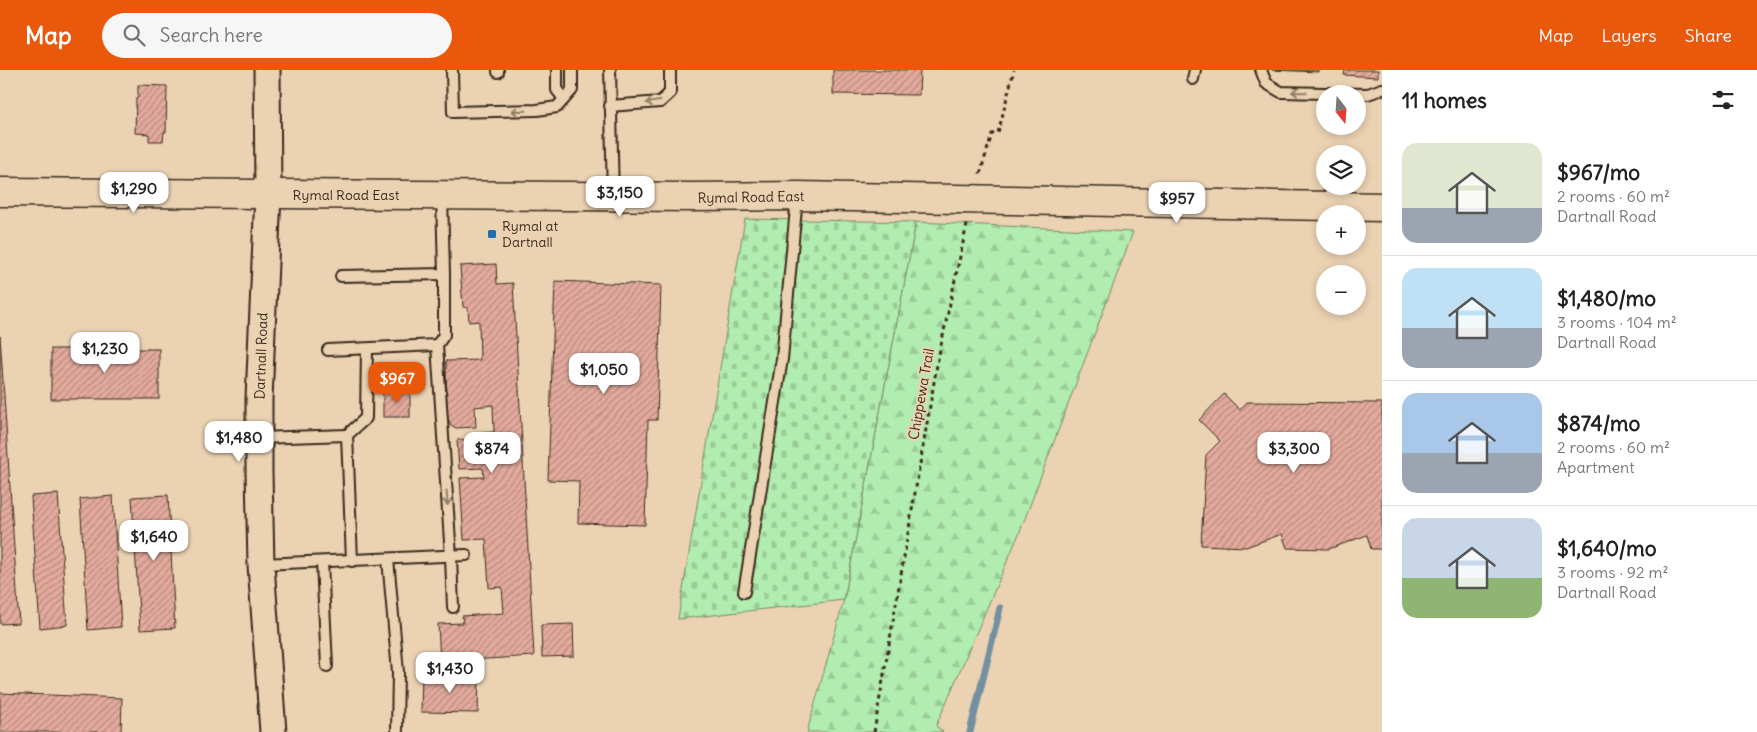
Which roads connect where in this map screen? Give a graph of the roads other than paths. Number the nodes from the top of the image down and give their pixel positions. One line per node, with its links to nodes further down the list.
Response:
1 (267, 70): 12 (street, Dartnall Road)
2 (452, 70): 9 (lane, one-way to 2)
3 (557, 70): 9 (lane)
4 (572, 70): 9 (lane)
5 (610, 70): 10 (lane)
6 (1261, 70): 8 (lane, one-way to 6)
7 (670, 71): 10 (lane, one-way to 10)
8 (1382, 89)
9 (564, 100)
10 (610, 106): 15 (lane)
11 (0, 192): 12 (main road, Rymal Road East)
12 (268, 194): 13 (main road, Rymal Road East); 23 (street, Dartnall Road)
13 (442, 195): 15 (main road, Rymal Road East); 17 (lane)
14 (797, 196): 15 (main road, Rymal Road East); 16 (main road, Rymal Road East); 30 (lane)
15 (612, 197)
16 (1382, 207)
17 (444, 274): 18 (lane); 19 (lane)
18 (342, 276)
19 (437, 345): 20 (lane); 25 (lane, one-way to 25)
20 (367, 349): 21 (lane); 22 (lane)
21 (328, 350)
22 (347, 435): 23 (lane); 27 (lane)
23 (259, 438): 29 (street, Dartnall Road)
24 (466, 555): 25 (lane)
25 (451, 557): 26 (lane); 31 (lane)
26 (388, 559): 27 (lane); 34 (lane)
27 (352, 561): 28 (lane)
28 (322, 562): 29 (lane); 32 (lane)
29 (260, 564): 33 (street, Dartnall Road)
30 (744, 592)
31 (453, 607)
32 (327, 666)
33 (273, 732)
34 (397, 732)

